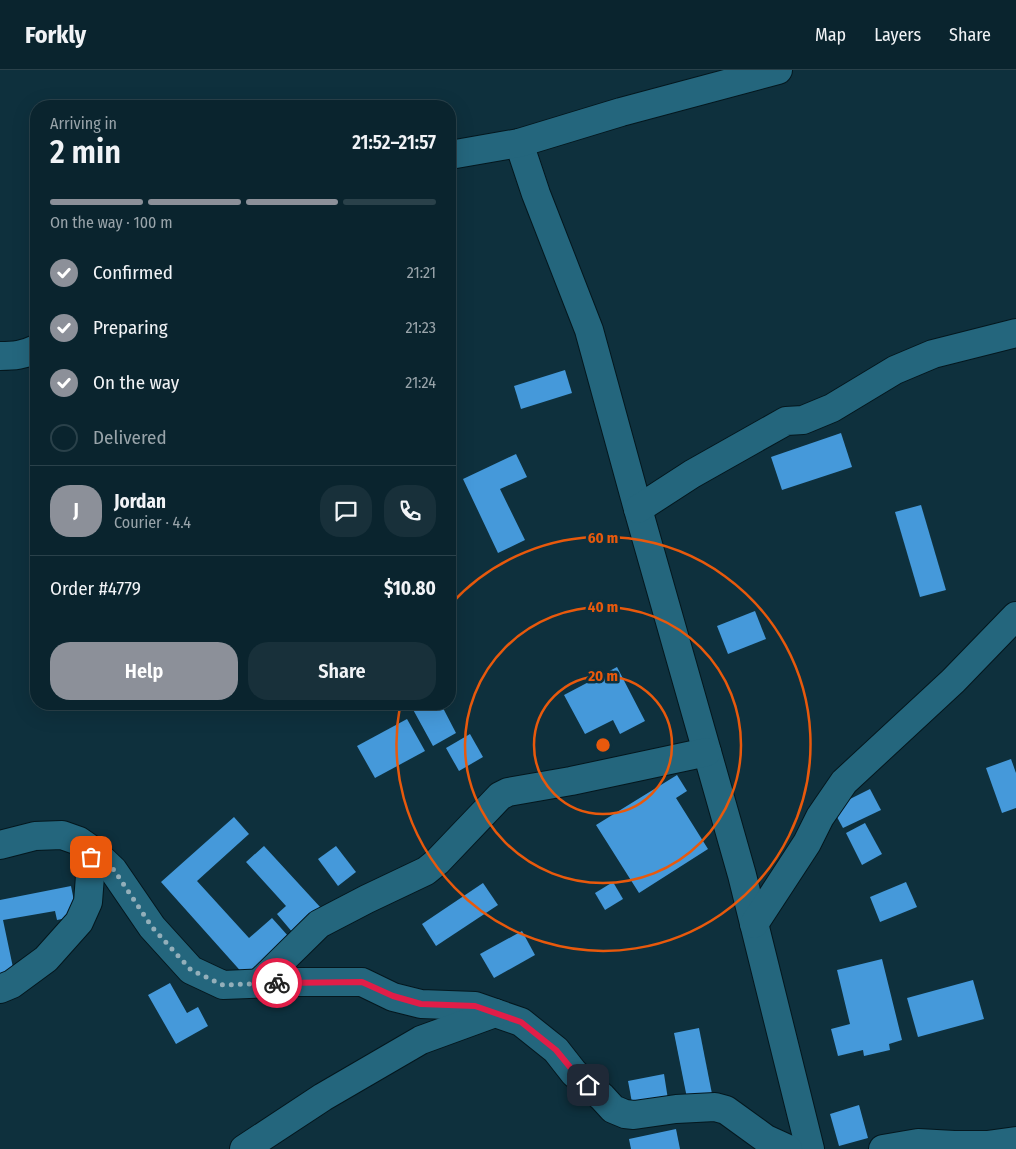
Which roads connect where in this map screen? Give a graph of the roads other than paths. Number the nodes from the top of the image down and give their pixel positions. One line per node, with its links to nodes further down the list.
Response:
1 (778, 70): 2 (street)
2 (519, 143): 3 (street); 7 (street)
3 (456, 154)
4 (1016, 333): 7 (street)
5 (30, 352): 6 (street)
6 (0, 356)
7 (638, 509): 9 (street)
8 (1016, 616): 14 (street)
9 (707, 752): 14 (street); 15 (street)
10 (0, 845): 11 (street)
11 (92, 850): 12 (street); 13 (street)
12 (132, 898): 13 (street); 15 (street)
13 (88, 902): 16 (street)
14 (754, 924): 21 (street)
15 (259, 983): 17 (street)
16 (0, 989)
17 (495, 1013): 19 (street); 20 (street)
18 (1016, 1141): 22 (street)
19 (244, 1149)
20 (788, 1149)
21 (810, 1149)
22 (883, 1149)

